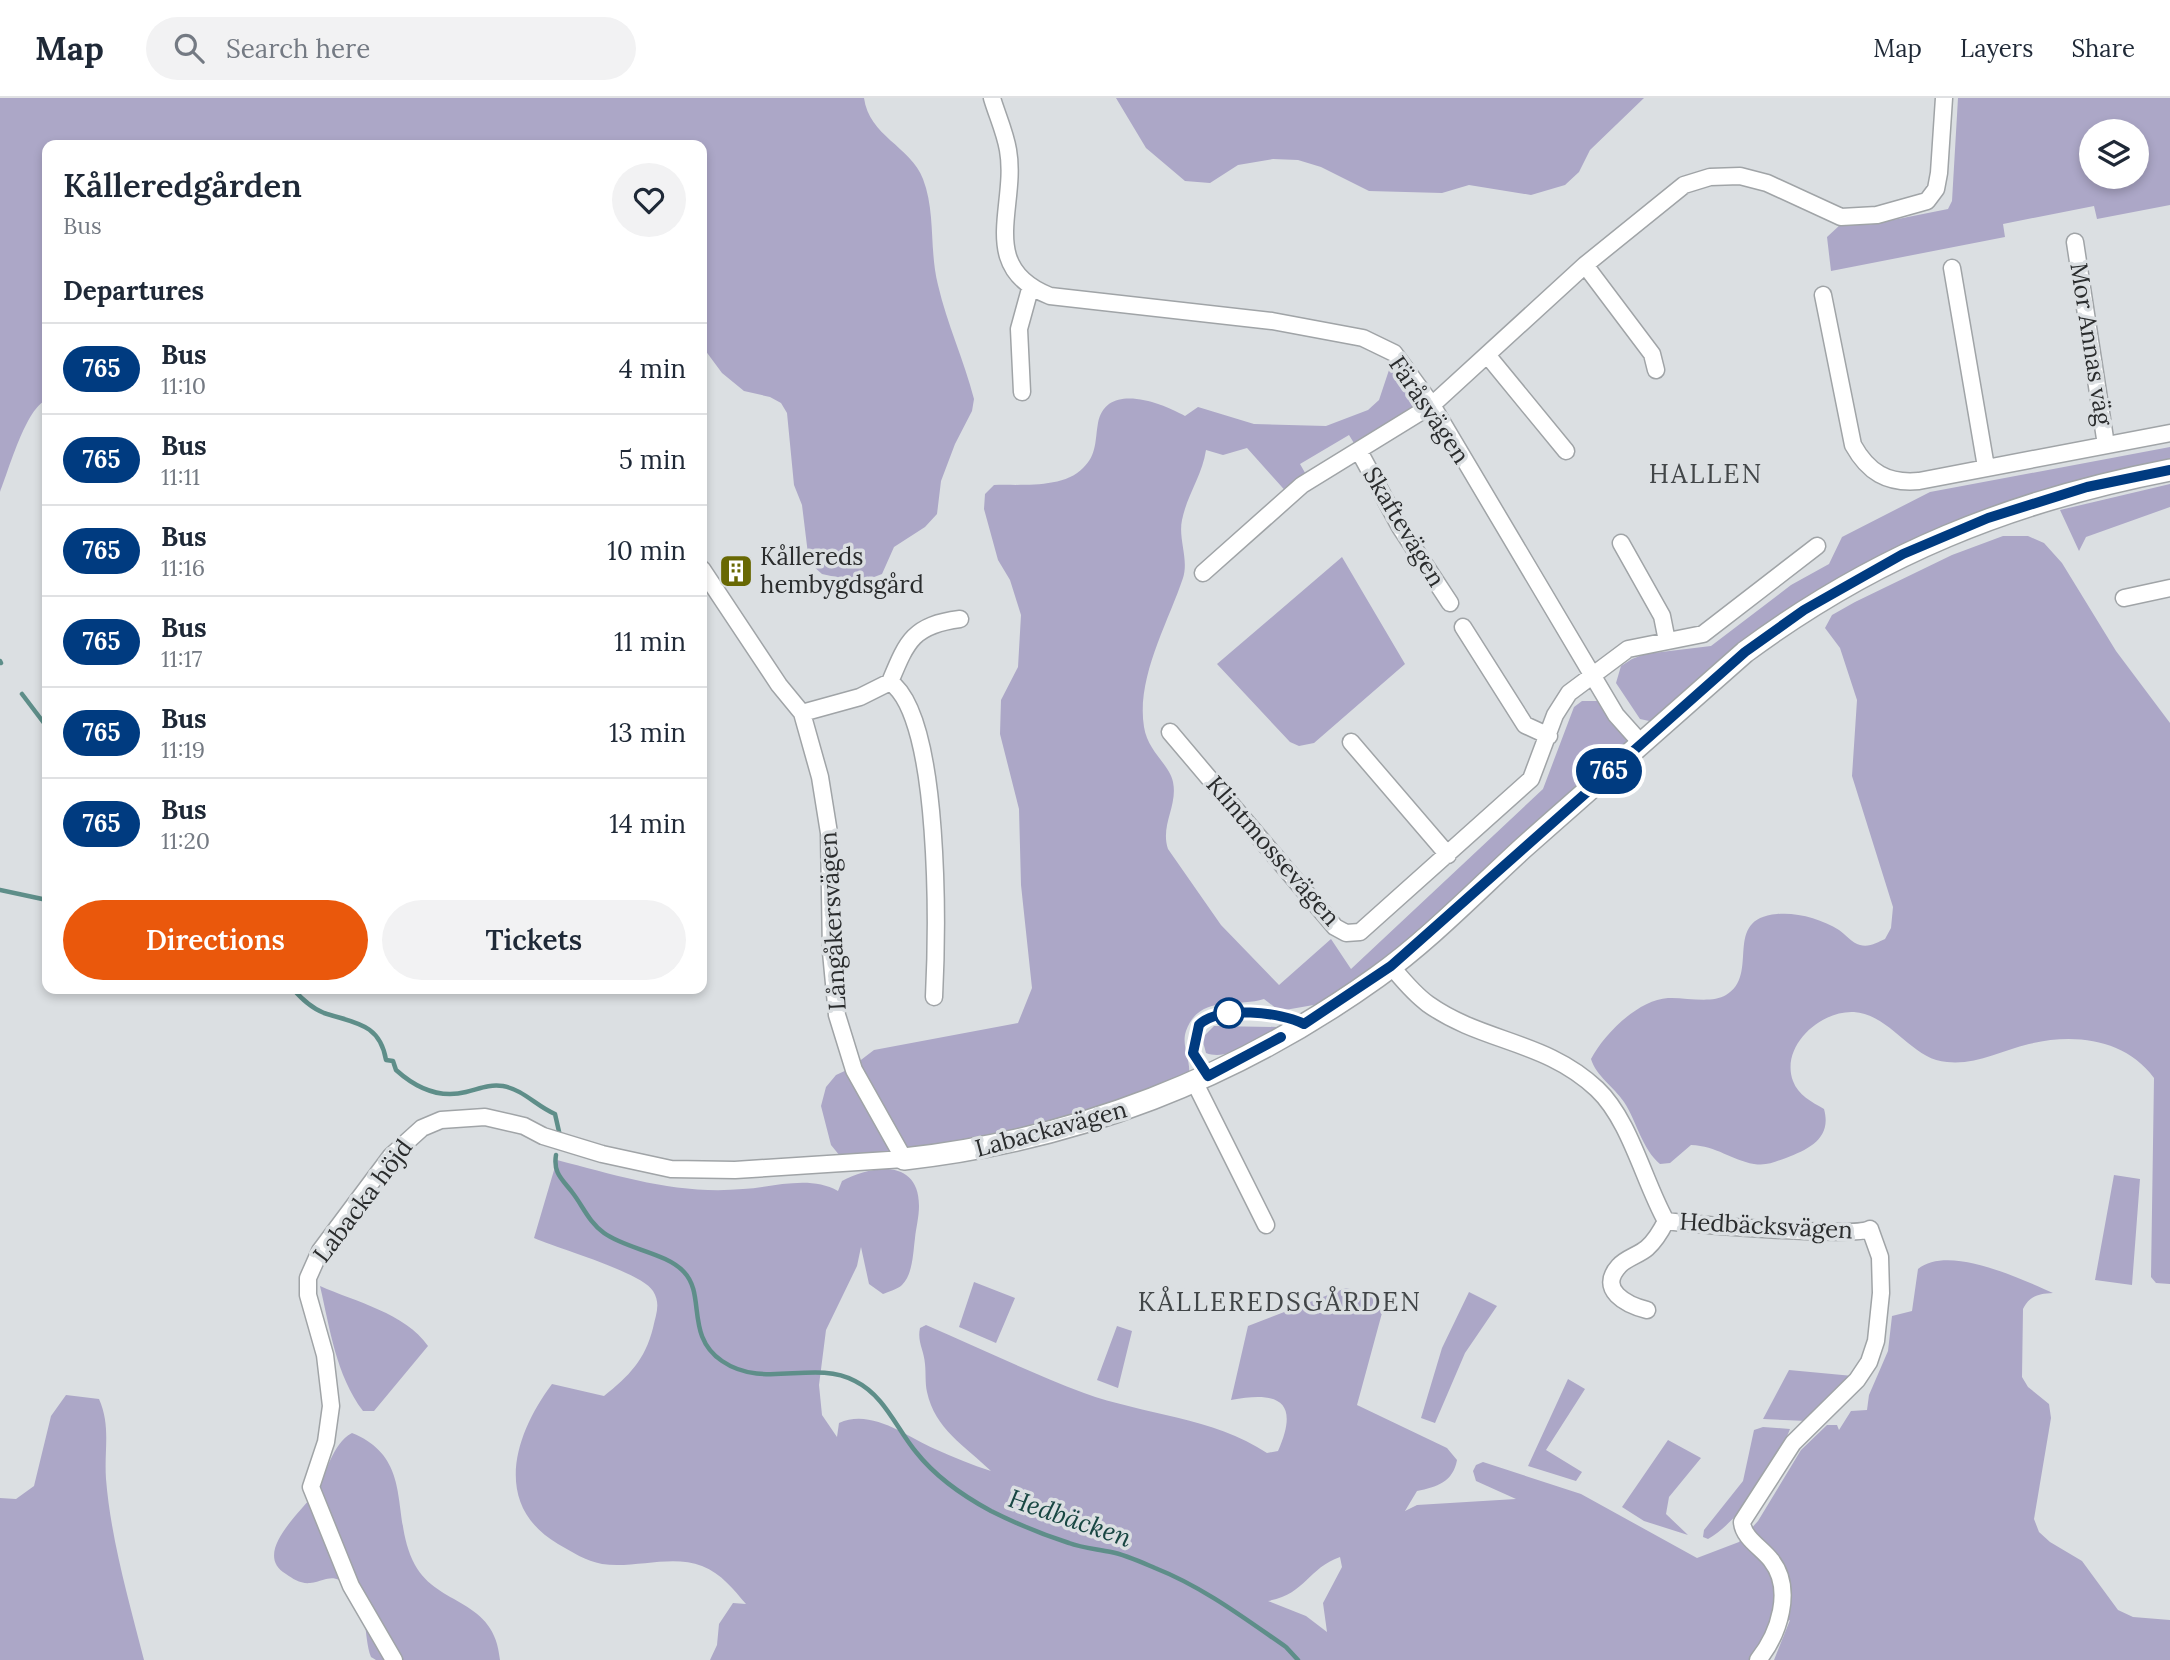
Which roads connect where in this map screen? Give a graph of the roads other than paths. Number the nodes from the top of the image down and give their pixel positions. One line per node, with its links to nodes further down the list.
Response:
1 (992, 98): 6 (street)
2 (1944, 98): 4 (street, Skaftevägen)
3 (2075, 242): 13 (street, Mor Annas väg)
4 (1585, 265): 8 (street, Skaftevägen); 9 (street)
5 (1952, 268): 16 (street)
6 (1030, 289): 10 (street); 11 (street, Färåsvägen)
7 (1823, 295): 16 (street, Mor Annas väg)
8 (1488, 356): 11 (street, Skaftevägen); 15 (street)
9 (1656, 370)
10 (1022, 391)
11 (1432, 405): 14 (street, Skaftevägen); 28 (street, Färåsvägen)
12 (2170, 433): 13 (street, Mor Annas väg)
13 (2106, 446): 16 (street, Mor Annas väg)
14 (1359, 451): 20 (street, Skaftevägen); 24 (street, Skaftevägen)
15 (1566, 451)
16 (1986, 467)
17 (2170, 470): 34 (street, Labackavägen)
18 (1621, 543): 27 (street)
19 (1817, 546): 27 (street, Klintmossevägen)
20 (1203, 573)
21 (707, 576): 30 (street, Långåkersvägen)
22 (2170, 588): 23 (street)
23 (2124, 598)
24 (1450, 603)
25 (960, 619): 29 (street)
26 (1463, 627): 32 (street)
27 (1667, 641): 28 (street, Klintmossevägen)
28 (1593, 675): 32 (street, Klintmossevägen); 34 (street, Färåsvägen)
29 (890, 682): 30 (street); 37 (street)
30 (802, 713): 39 (street, Långåkersvägen)
31 (1170, 732): 35 (street, Klintmossevägen)
32 (1549, 736): 35 (street, Klintmossevägen)
33 (1351, 742): 35 (street)
34 (1641, 743): 36 (street, Labackavägen)
35 (1448, 855)
36 (1391, 966): 38 (street, Labackavägen); 40 (street, Hedbäcksvägen)
37 (934, 998)
38 (1195, 1083): 39 (street, Labackavägen); 41 (street)
39 (904, 1159): 43 (street, Labacka höjd)
40 (1666, 1221): 42 (street, Hedbäcksvägen); 44 (street, Hedbäcksvägen)
41 (1266, 1225)
42 (1647, 1310)
43 (394, 1660)
44 (1758, 1660)

